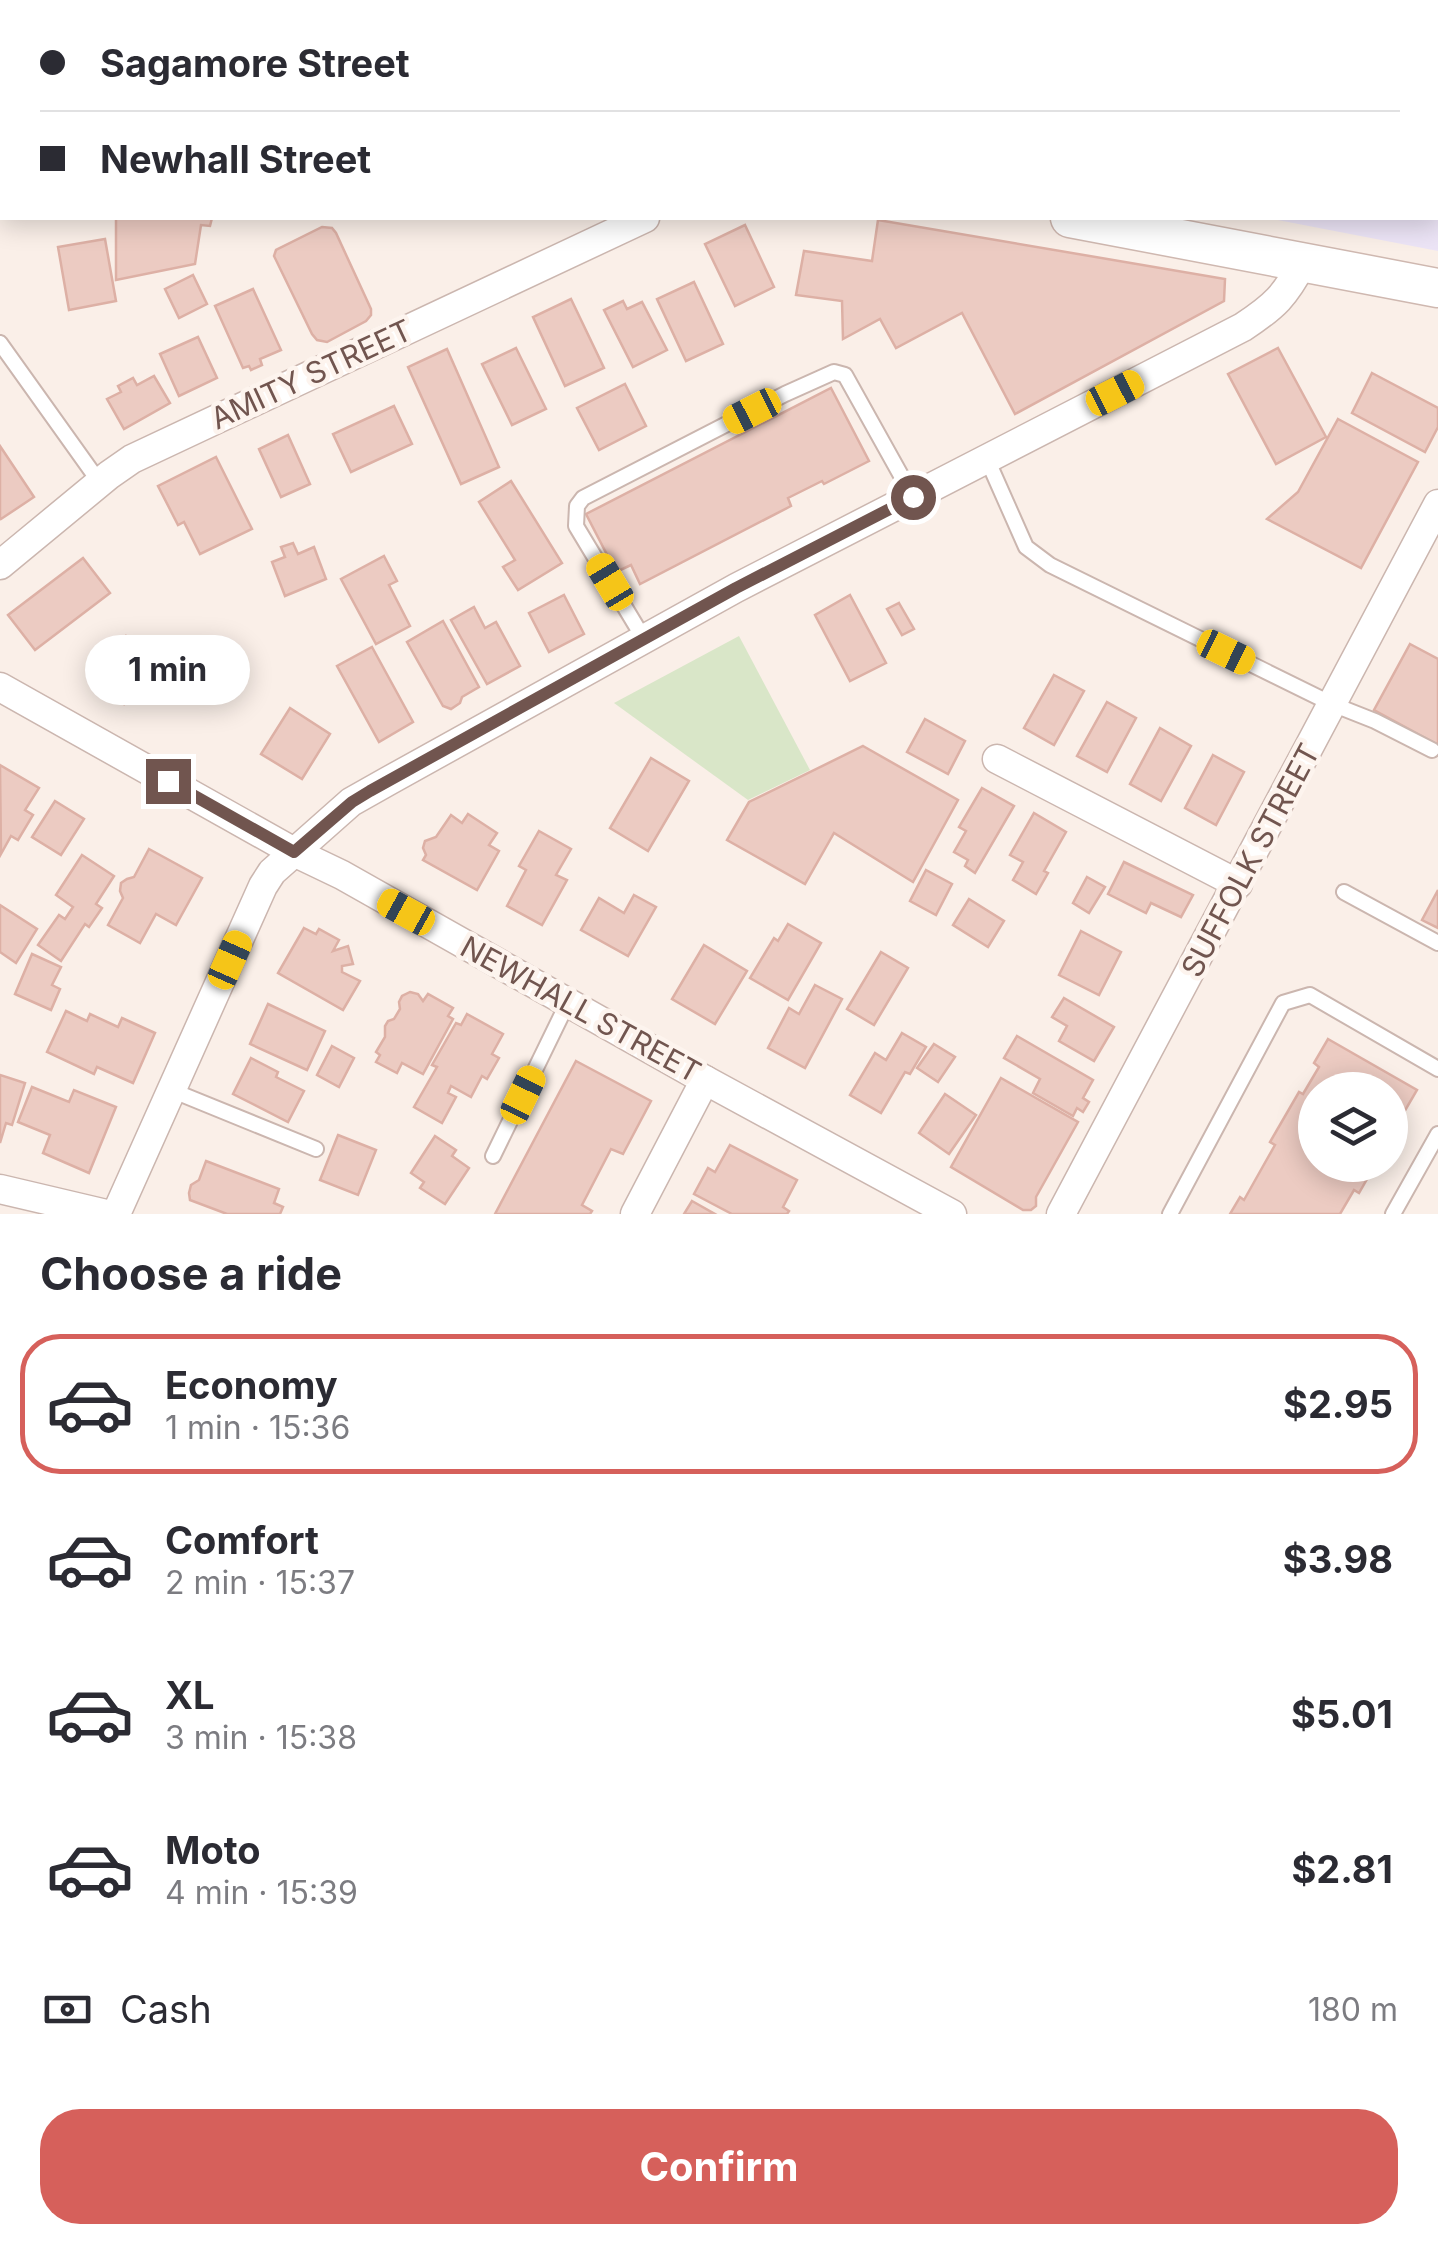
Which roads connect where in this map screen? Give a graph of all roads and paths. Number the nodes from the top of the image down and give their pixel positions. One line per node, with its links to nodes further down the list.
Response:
1 (641, 220): 7 (street, AMITY STREET)
2 (1081, 220): 3 (main road)
3 (1302, 262): 4 (main road); 6 (street)
4 (1438, 288)
5 (0, 343): 7 (lane)
6 (986, 459): 8 (street); 13 (lane)
7 (100, 483): 10 (street, AMITY STREET)
8 (913, 497): 11 (street); 11 (lane)
9 (1438, 504): 13 (street, SUFFOLK STREET)
10 (0, 565)
11 (644, 639): 16 (street)
12 (0, 688): 16 (street, NEWHALL STREET)
13 (1332, 704): 14 (lane); 17 (street, SUFFOLK STREET)
14 (1432, 750)
15 (997, 759): 17 (street)
16 (294, 852): 20 (street, NEWHALL STREET); 23 (street)
17 (1238, 884): 32 (street, SUFFOLK STREET)
18 (1344, 892): 19 (lane)
19 (1438, 943)
20 (568, 1002): 22 (street, NEWHALL STREET); 26 (lane)
21 (1438, 1069): 33 (lane)
22 (706, 1080): 30 (street); 31 (street, NEWHALL STREET)
23 (171, 1090): 25 (lane); 29 (street)
24 (1438, 1134): 34 (lane)
25 (316, 1149)
26 (493, 1156)
27 (0, 1189): 28 (street)
28 (106, 1214)
29 (116, 1214)
30 (635, 1214)
31 (952, 1214)
32 (1061, 1214)
33 (1170, 1214)
34 (1393, 1214)

